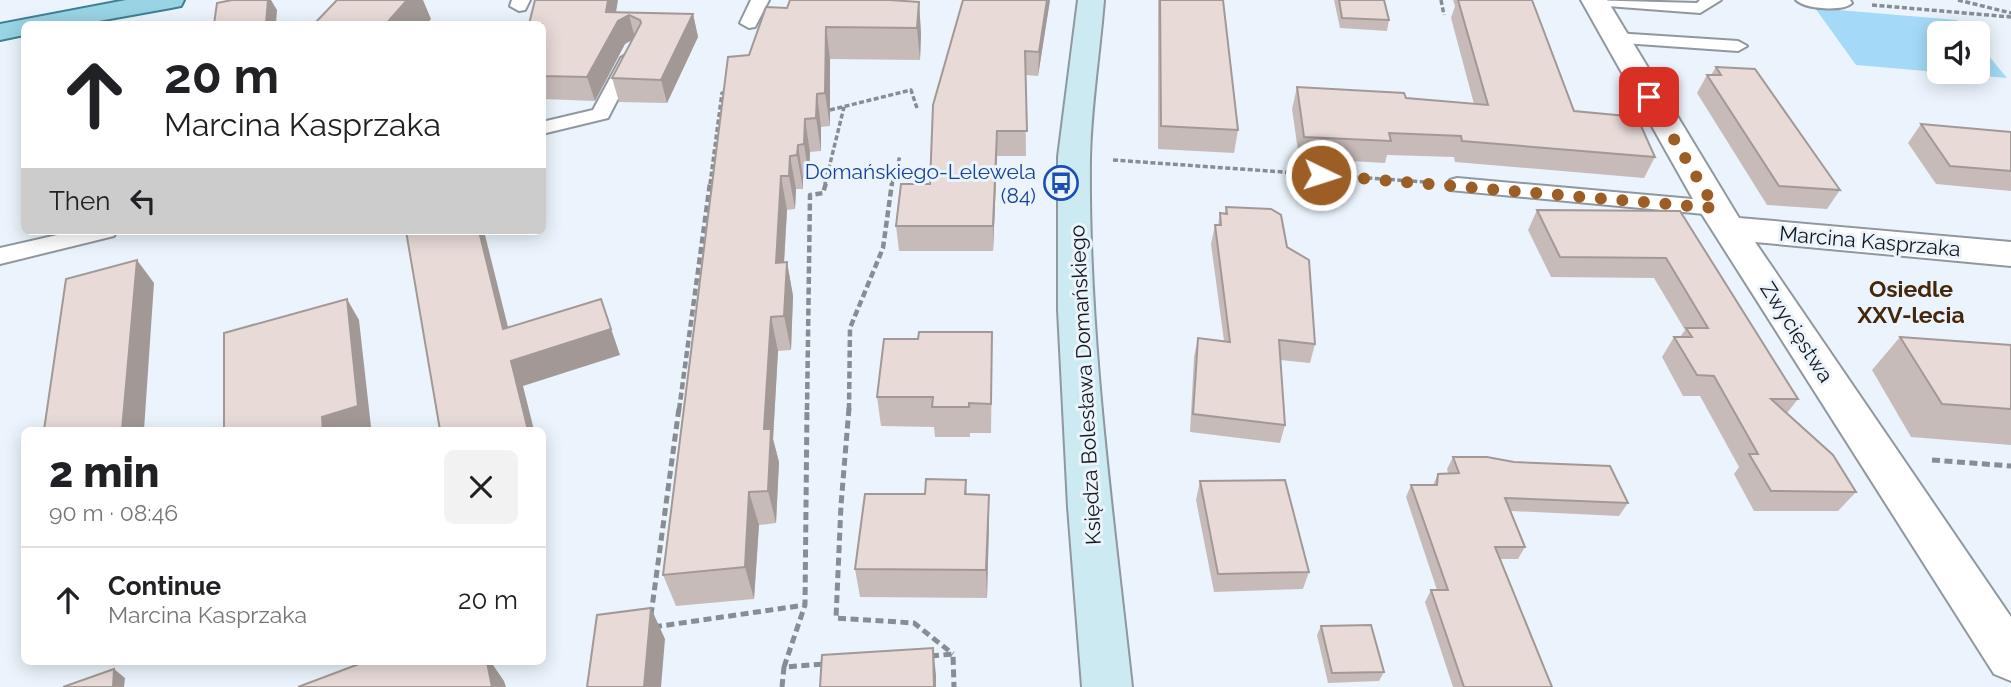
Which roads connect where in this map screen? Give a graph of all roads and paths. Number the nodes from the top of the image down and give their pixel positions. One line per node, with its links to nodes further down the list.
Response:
1 (172, 0): 12 (main road)
2 (760, 0): 13 (lane)
3 (1091, 0): 41 (street, Księdza Bolesława Domańskiego)
4 (1441, 0): 10 (path)
5 (1594, 0): 6 (lane); 16 (street, Zwycięstwa)
6 (1712, 0)
7 (1805, 0): 9 (lane)
8 (1958, 0): 11 (path)
9 (1843, 3): 11 (path)
10 (1444, 15)
11 (2011, 15)
12 (56, 21)
13 (749, 23)
14 (21, 28): 15 (main road)
15 (0, 32)
16 (1615, 38): 18 (lane); 27 (street, Zwycięstwa)
17 (636, 45): 23 (lane)
18 (1738, 46)
19 (732, 92): 33 (path)
20 (844, 107): 21 (path); 22 (path); 33 (path)
21 (917, 108)
22 (830, 110)
23 (546, 127)
24 (900, 156): 34 (path)
25 (1102, 159): 26 (path)
26 (1457, 185): 27 (lane, Marcina Kasprzaka)
27 (1722, 218): 29 (street, Marcina Kasprzaka); 31 (street, Zwycięstwa)
28 (89, 235): 30 (lane)
29 (2011, 254)
30 (0, 256)
31 (1878, 455): 32 (path); 36 (street, Zwycięstwa)
32 (2011, 466)
33 (804, 605): 38 (path)
34 (953, 654): 35 (path); 40 (path)
35 (927, 656)
36 (2011, 658)
37 (836, 663): 38 (path)
38 (784, 667): 39 (path)
39 (782, 687)
40 (954, 687)
41 (1107, 687)

